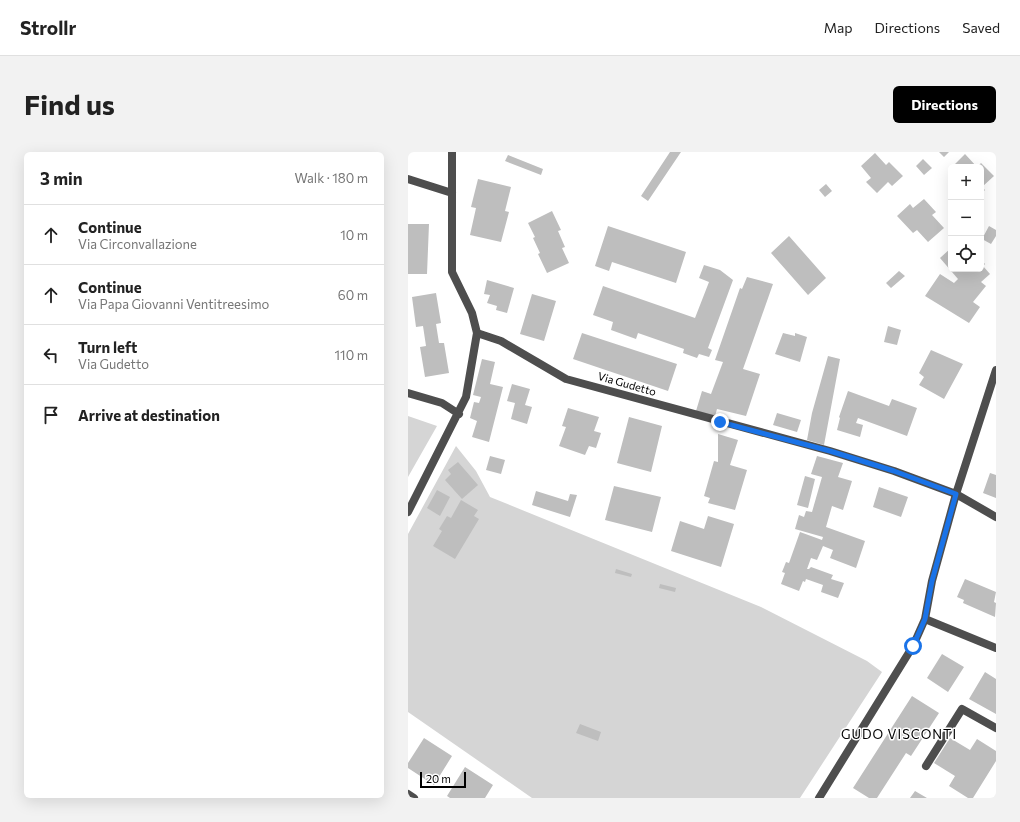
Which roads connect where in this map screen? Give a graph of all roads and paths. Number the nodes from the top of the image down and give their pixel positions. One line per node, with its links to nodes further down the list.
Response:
1 (452, 152): 3 (street)
2 (408, 180): 3 (street)
3 (452, 192): 4 (street)
4 (476, 333): 7 (street); 8 (street, Via Gudetto)
5 (996, 370): 8 (street)
6 (408, 393): 7 (street)
7 (459, 414): 9 (street)
8 (956, 494): 10 (street, Via Gudetto); 11 (street)
9 (408, 512)
10 (996, 517)
11 (925, 619): 12 (street); 17 (street)
12 (996, 648)
13 (996, 728): 14 (street)
14 (926, 766)
15 (408, 794): 16 (street)
16 (414, 798)
17 (819, 798)

